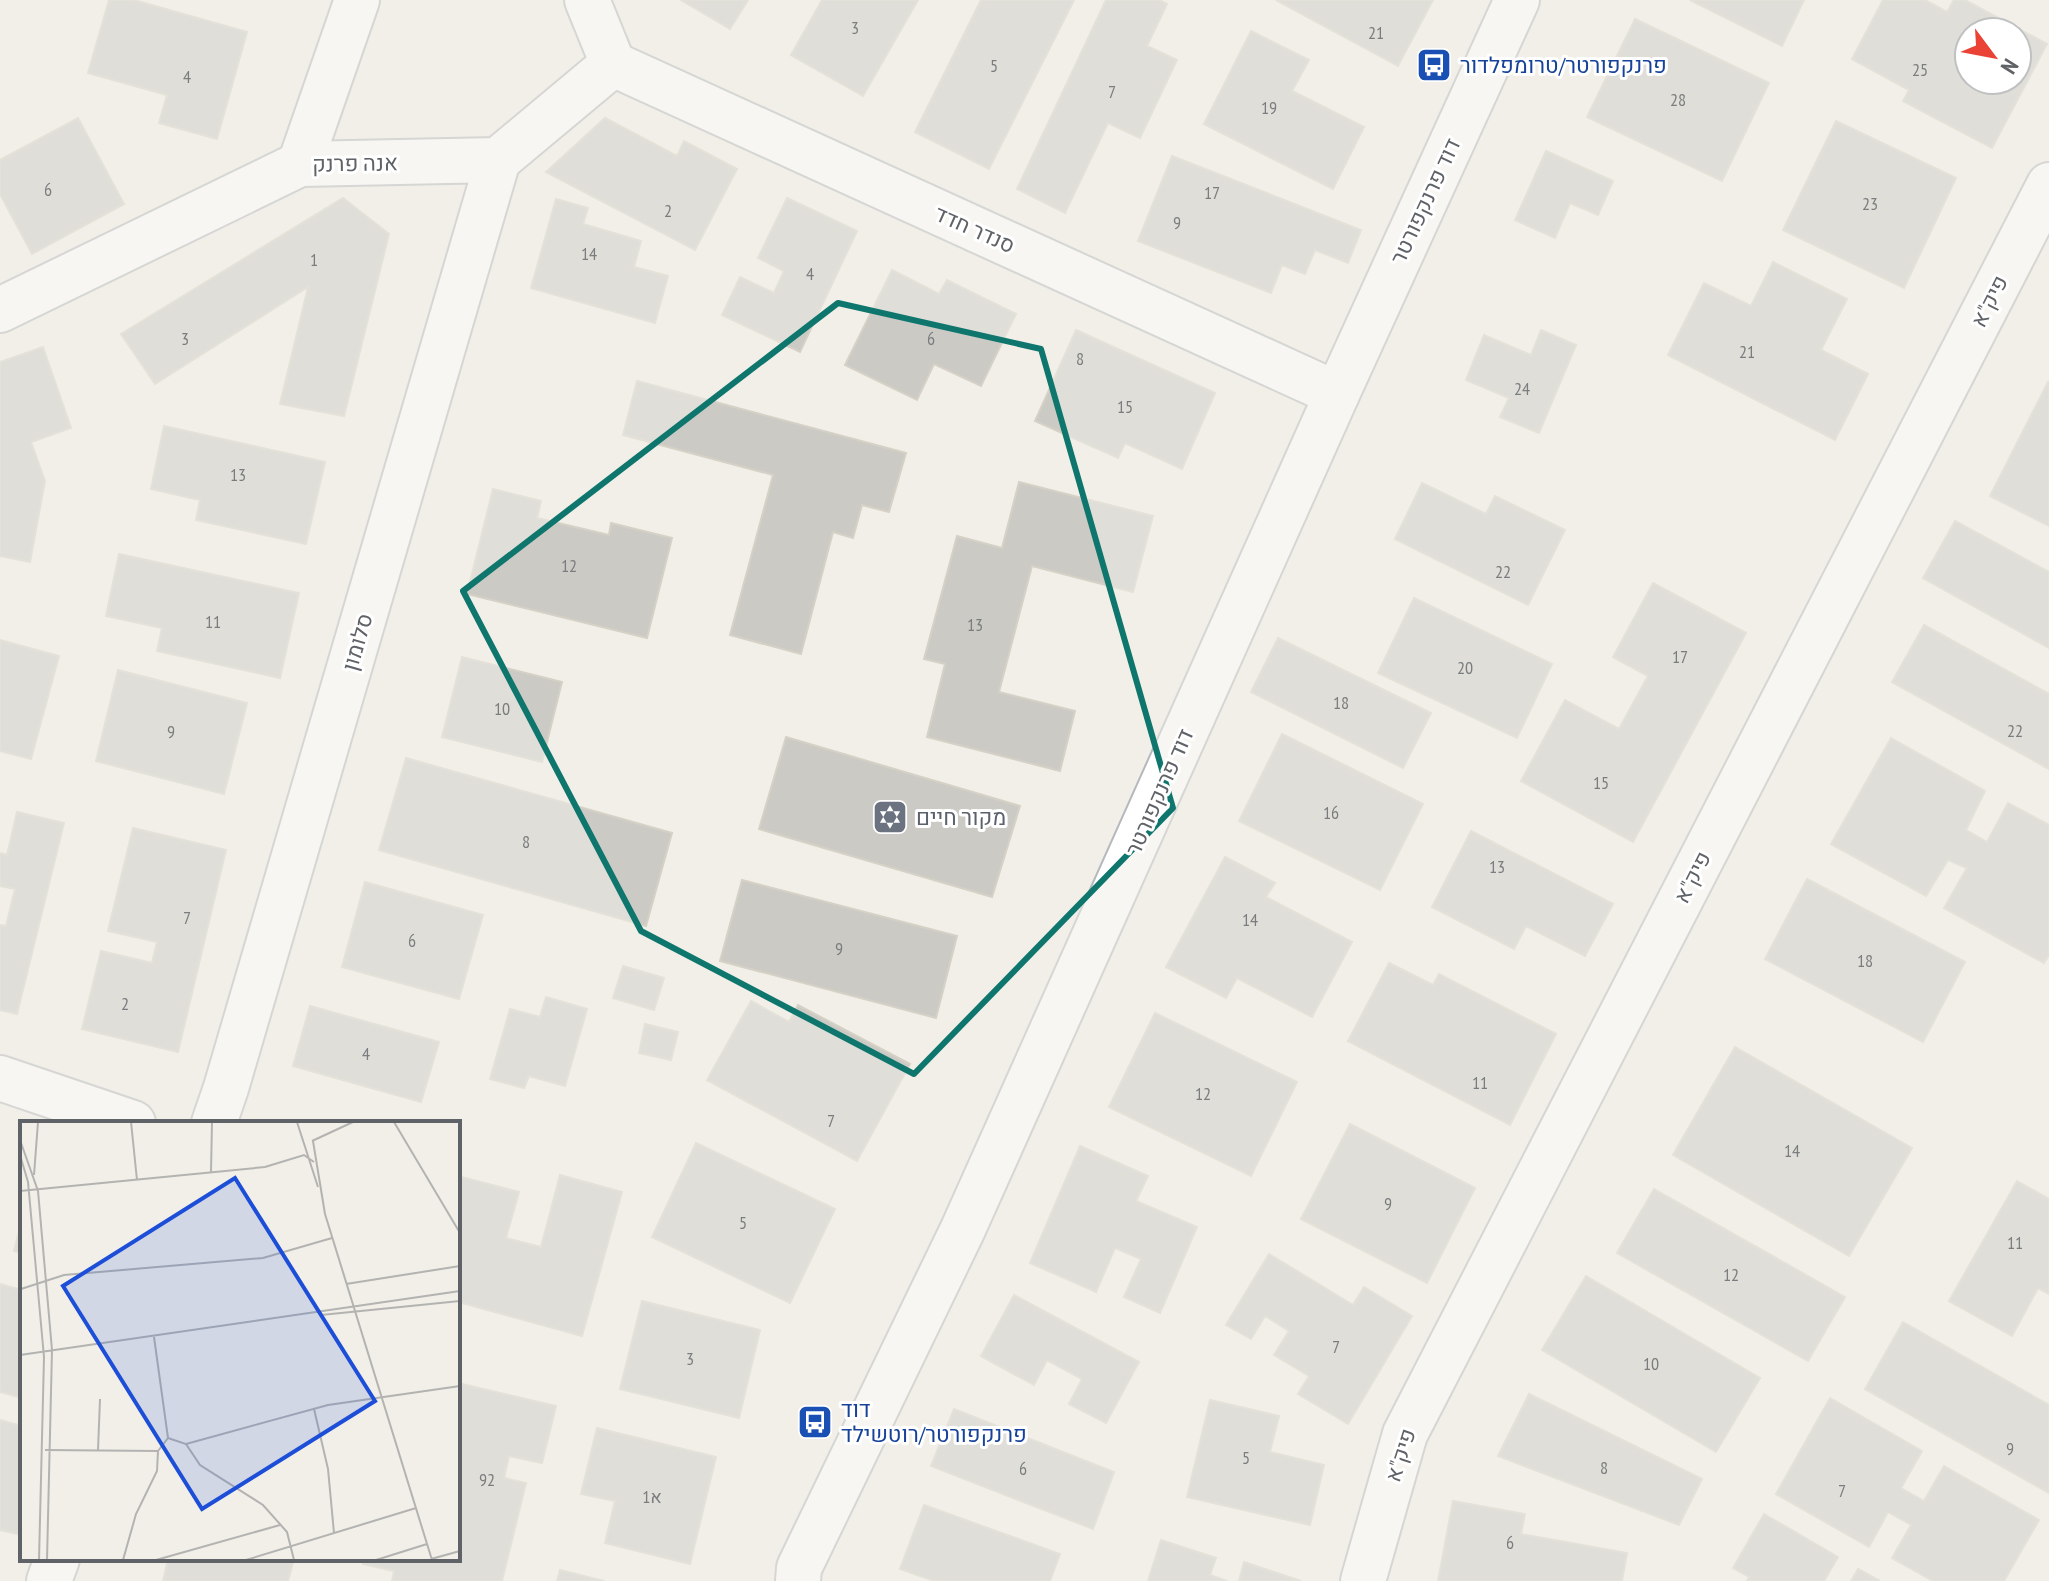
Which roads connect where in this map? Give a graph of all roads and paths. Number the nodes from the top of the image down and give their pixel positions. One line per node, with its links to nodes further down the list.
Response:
1 (357, 0): 6 (street)
2 (587, 0): 4 (street)
3 (1517, 0): 9 (street, דוד פרנקפורטר)
4 (613, 64): 5 (street); 9 (street, סנדר חדד)
5 (498, 160): 6 (street, אנה פרנק); 12 (street, סלומון)
6 (300, 164): 8 (street, אנה פרנק)
7 (2049, 185): 16 (street, פיק"א)
8 (0, 310)
9 (1337, 394): 14 (street, דוד פרנקפורטר)
10 (0, 1078): 11 (street)
11 (127, 1121)
12 (215, 1121)
13 (56, 1561): 15 (street)
14 (795, 1577)
15 (49, 1581)
16 (1363, 1581)

